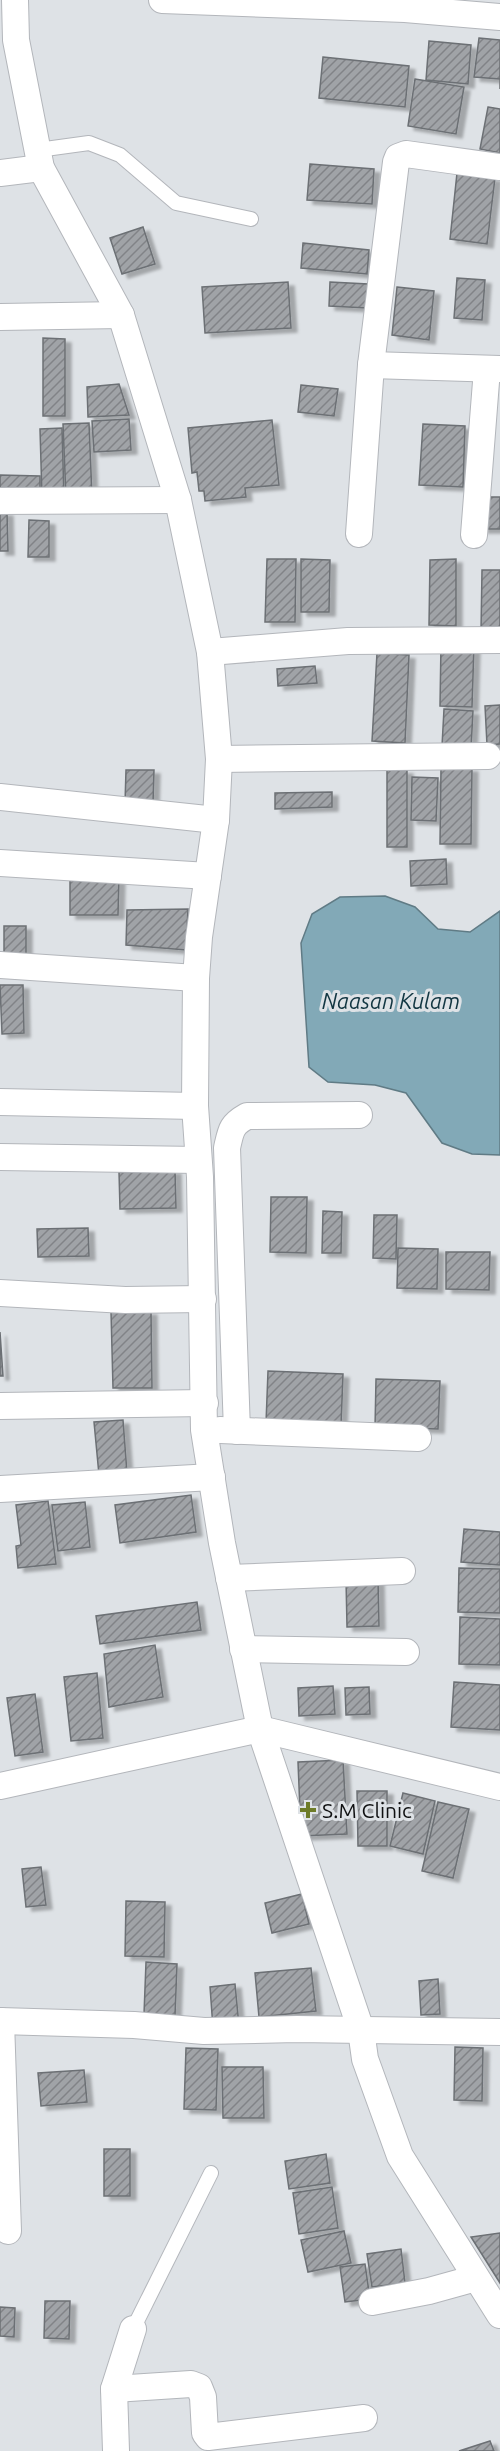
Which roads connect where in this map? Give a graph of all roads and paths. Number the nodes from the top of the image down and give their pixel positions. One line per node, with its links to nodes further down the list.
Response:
1 (15, 0): 4 (street)
2 (162, 0): 3 (street)
3 (500, 16)
4 (8, 40): 5 (street)
5 (40, 159): 7 (street); 8 (lane); 9 (street)
6 (500, 167): 11 (street)
7 (0, 172)
8 (251, 219)
9 (121, 315): 10 (street); 13 (street)
10 (0, 317)
11 (371, 365): 12 (street); 15 (street)
12 (494, 369): 16 (street)
13 (178, 500): 14 (street); 18 (street)
14 (0, 501)
15 (359, 534)
16 (474, 535)
17 (500, 640): 18 (street)
18 (210, 652): 20 (street)
19 (488, 756): 20 (street)
20 (219, 759): 22 (street)
21 (0, 797): 22 (street)
22 (216, 820): 24 (street)
23 (0, 863): 24 (street)
24 (208, 876): 26 (street)
25 (0, 965): 26 (street)
26 (196, 978): 28 (street)
27 (0, 1102): 28 (street)
28 (195, 1106): 31 (street)
29 (359, 1115): 37 (street)
30 (0, 1157): 31 (street)
31 (198, 1160): 33 (street)
32 (0, 1293): 33 (street)
33 (203, 1299): 34 (street)
34 (205, 1403): 35 (street); 36 (street)
35 (0, 1406)
36 (204, 1430): 37 (street); 39 (street)
37 (237, 1431): 38 (street)
38 (418, 1438)
39 (212, 1477): 40 (street); 42 (street)
40 (0, 1489)
41 (402, 1570): 42 (street)
42 (229, 1578): 43 (street)
43 (243, 1649): 44 (street); 45 (street)
44 (406, 1652)
45 (260, 1729): 46 (street); 47 (street); 49 (street)
46 (0, 1786)
47 (500, 1787)
48 (1, 2021): 49 (street); 52 (street)
49 (361, 2030): 50 (street); 53 (street)
50 (500, 2032)
51 (211, 2173): 56 (lane)
52 (8, 2231)
53 (476, 2278): 54 (street); 55 (street)
54 (372, 2302)
55 (500, 2315)
56 (133, 2330): 57 (street)
57 (114, 2389): 58 (street); 59 (street)
58 (364, 2418)
59 (116, 2451)

